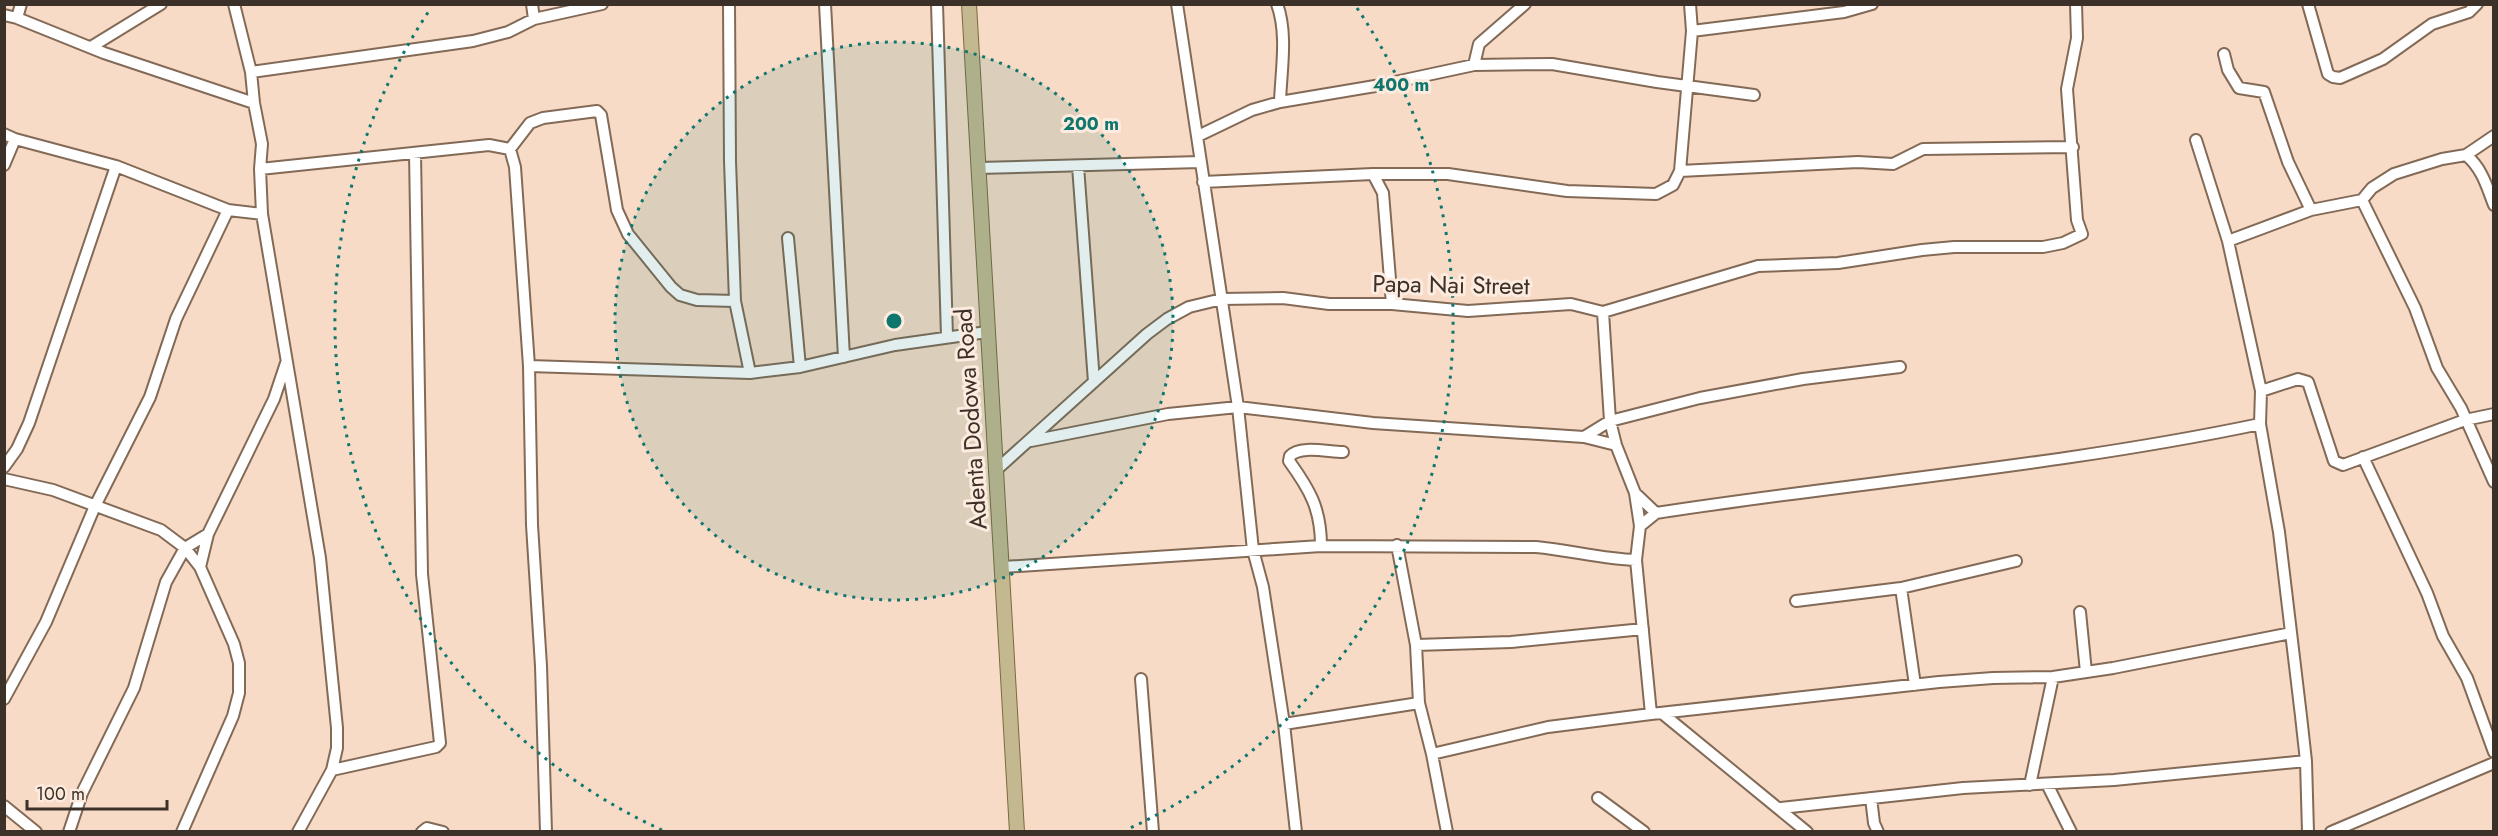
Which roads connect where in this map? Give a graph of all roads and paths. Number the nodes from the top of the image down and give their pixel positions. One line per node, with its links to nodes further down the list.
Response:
1 (21, 4): 19 (street)
2 (161, 4): 22 (street)
3 (234, 4): 25 (street)
4 (532, 4): 20 (street)
5 (602, 4): 20 (street)
6 (729, 4): 58 (street)
7 (825, 4): 63 (street)
8 (937, 4): 62 (street)
9 (969, 4): 43 (main road, Adenta Dodowa Road)
10 (1178, 4): 31 (street)
11 (1277, 4): 28 (street)
12 (1525, 4): 24 (street)
13 (1690, 4): 21 (street)
14 (1872, 4): 21 (street)
15 (2076, 4): 35 (street)
16 (2308, 4): 17 (street)
17 (2477, 4)
18 (4, 15): 19 (street)
19 (17, 18): 22 (street)
20 (534, 19): 25 (street)
21 (1692, 31): 26 (street)
22 (91, 47): 29 (street)
23 (2224, 54): 53 (street)
24 (1474, 65): 26 (street); 28 (street)
25 (251, 72): 29 (street)
26 (1687, 85): 27 (street); 45 (street)
27 (1754, 95)
28 (1280, 102): 31 (street)
29 (254, 103): 44 (street)
30 (4, 134): 33 (street)
31 (1198, 135): 39 (street)
32 (2493, 136): 38 (street)
33 (15, 139): 40 (street); 41 (street)
34 (2196, 140): 56 (street)
35 (2073, 147): 45 (street); 60 (street)
36 (510, 149): 37 (street); 58 (street); 65 (street)
37 (415, 153): 44 (street); 119 (street)
38 (2466, 155): 50 (street); 51 (street)
39 (1200, 162): 42 (street); 48 (street)
40 (4, 165)
41 (116, 166): 52 (street); 83 (street)
42 (1078, 166): 43 (street); 69 (street)
43 (978, 168): 61 (main road, Adenta Dodowa Road)
44 (261, 169): 54 (street)
45 (1680, 171): 47 (street)
46 (1373, 174): 47 (street); 48 (street); 49 (street)
47 (1394, 174): 49 (street)
48 (1203, 182): 57 (street)
49 (1383, 193): 59 (street)
50 (2362, 200): 53 (street); 75 (street)
51 (2493, 205)
52 (228, 210): 54 (street); 88 (street)
53 (2311, 210): 56 (street)
54 (262, 214): 64 (street)
55 (788, 238): 67 (street)
56 (2229, 241): 70 (street)
57 (1222, 298): 59 (street, Papa Nai Street); 69 (street, Papa Nai Street); 73 (street)
58 (735, 300): 68 (street)
59 (1392, 304): 60 (street, Papa Nai Street)
60 (1604, 312): 76 (street)
61 (987, 332): 62 (street); 84 (main road, Adenta Dodowa Road)
62 (947, 336): 63 (street)
63 (844, 357): 67 (street)
64 (287, 361): 71 (street); 72 (street)
65 (529, 366): 68 (street); 132 (street)
66 (1900, 367): 76 (street)
67 (800, 368): 68 (street)
68 (750, 373)
69 (1094, 382): 79 (street, Papa Nai Street)
70 (2261, 391): 77 (street); 82 (street)
71 (274, 399): 72 (street); 91 (street)
72 (293, 400): 119 (street)
73 (1238, 407): 78 (street); 79 (street); 95 (street)
74 (2493, 414): 75 (street)
75 (2465, 420): 82 (street); 86 (street)
76 (1610, 421): 78 (street); 80 (street)
77 (2260, 424): 89 (street); 104 (street)
78 (1584, 437): 80 (street)
79 (1028, 441): 84 (street, Papa Nai Street)
80 (1616, 446): 87 (street)
81 (1343, 452): 93 (street)
82 (2363, 457): 115 (street)
83 (4, 467)
84 (995, 471): 99 (main road, Adenta Dodowa Road)
85 (4, 479): 88 (street)
86 (2493, 482)
87 (1635, 493): 89 (street); 90 (street)
88 (95, 506): 94 (street); 110 (street)
89 (1656, 513): 90 (street)
90 (1640, 526): 96 (street)
91 (208, 534): 94 (street); 98 (street)
92 (1397, 545): 93 (street); 96 (street); 105 (street)
93 (1321, 546): 95 (street)
94 (185, 548): 98 (street); 127 (street)
95 (1253, 550): 99 (street); 114 (street)
96 (1636, 560): 103 (street)
97 (2016, 561): 100 (street)
98 (200, 567): 128 (street)
99 (1003, 567): 133 (main road, Adenta Dodowa Road)
100 (1901, 588): 101 (street); 109 (street)
101 (1796, 600)
102 (2080, 612): 106 (street)
103 (1643, 629): 105 (street); 112 (street)
104 (2291, 633): 106 (street); 117 (street)
105 (1416, 645): 111 (street)
106 (2086, 672): 107 (street)
107 (2053, 676): 109 (street); 121 (street)
108 (1141, 679): 134 (street)
109 (1915, 685): 113 (street)
110 (4, 699)
111 (1419, 703): 114 (street); 116 (street)
112 (1651, 714): 113 (street); 116 (street)
113 (1663, 714): 125 (street)
114 (1284, 724): 135 (street)
115 (2493, 752)
116 (1432, 754): 136 (street)
117 (2306, 761): 120 (street); 141 (street)
118 (2493, 763): 142 (street)
119 (332, 770): 129 (street)
120 (2047, 784): 121 (street); 140 (street)
121 (2030, 785): 123 (street)
122 (1598, 798): 137 (street)
123 (1871, 798): 125 (street); 139 (street)
124 (4, 807): 126 (street)
125 (1781, 808): 138 (street)
126 (36, 831)
127 (69, 831)
128 (182, 831)
129 (298, 831)
130 (422, 831): 131 (street)
131 (443, 831)
132 (546, 831)
133 (1017, 831)
134 (1153, 831)
135 (1296, 831)
136 (1447, 831)
137 (1644, 831)
138 (1807, 831)
139 (1878, 831)
140 (2071, 831)
141 (2308, 831)
142 (2331, 831)

